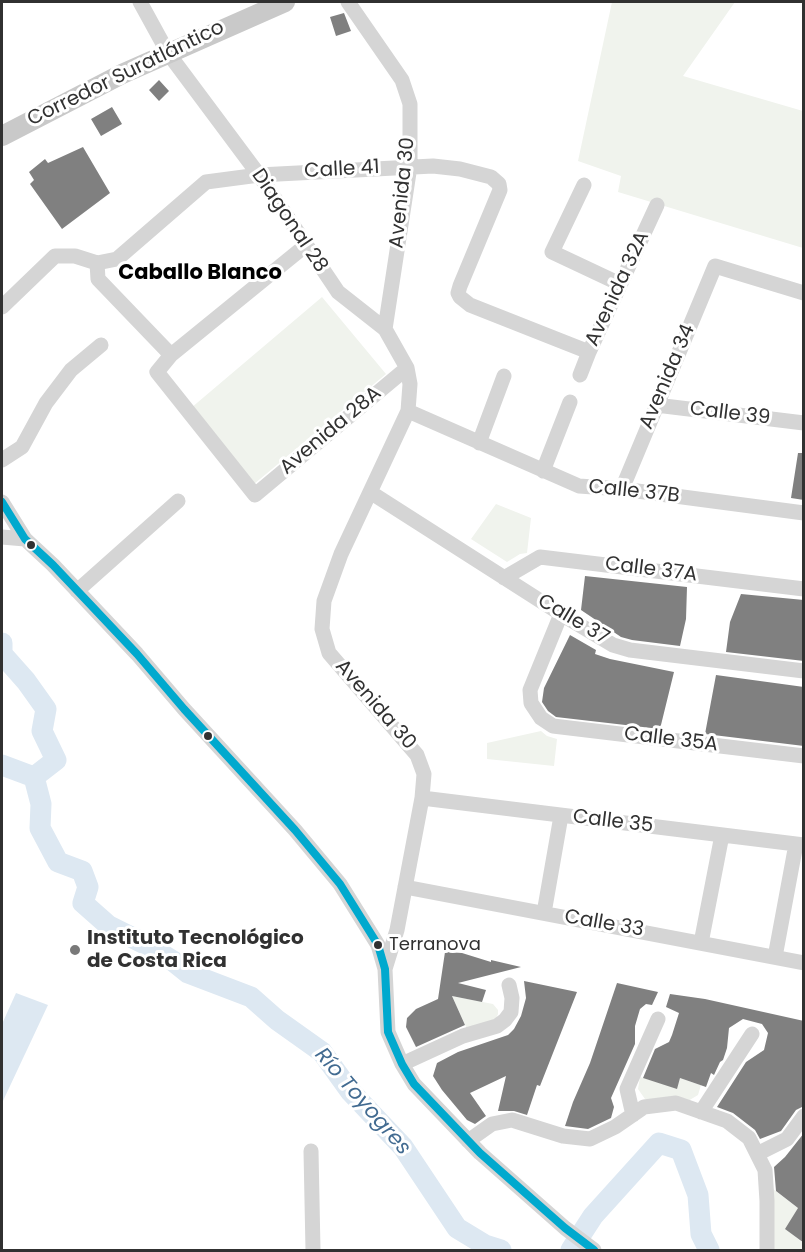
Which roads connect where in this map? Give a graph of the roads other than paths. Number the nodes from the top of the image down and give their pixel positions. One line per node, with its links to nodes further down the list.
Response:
1 (140, 2): 4 (street, Diagonal 28)
2 (285, 2): 4 (main road, Corredor Suratlántico)
3 (348, 2): 6 (street, Avenida 30)
4 (168, 53): 5 (main road, Corredor Suratlántico); 7 (street, Diagonal 28)
5 (2, 136)
6 (410, 166): 7 (street, Calle 41); 15 (street, Avenida 30); 17 (street, Calle 41)
7 (259, 175): 10 (street, Diagonal 28); 11 (street, Calle 41)
8 (584, 185): 12 (street)
9 (657, 205): 12 (street, Avenida 32A)
10 (305, 246): 15 (street, Diagonal 28); 18 (street)
11 (97, 262): 14 (street); 18 (street)
12 (620, 284): 17 (street, Avenida 32A)
13 (804, 293): 24 (street, Avenida 34)
14 (2, 308)
15 (385, 329): 19 (street, Diagonal 28)
16 (101, 345): 28 (street)
17 (589, 352): 20 (street, Avenida 32A)
18 (171, 355): 19 (street, Avenida 28A)
19 (407, 368): 22 (street, Diagonal 28)
20 (580, 375)
21 (504, 376): 27 (street)
22 (410, 384): 25 (street, Avenida 30)
23 (570, 402): 29 (street)
24 (656, 405): 26 (street, Calle 39); 30 (street, Avenida 34)
25 (408, 411): 27 (street, Calle 37B); 31 (street, Avenida 30)
26 (804, 423)
27 (478, 443): 29 (street, Calle 37B)
28 (2, 460)
29 (543, 471): 30 (street, Calle 37B)
30 (622, 489): 34 (street, Calle 37B)
31 (370, 492): 37 (street, Calle 37); 43 (street, Avenida 30)
32 (178, 501): 39 (street)
33 (2, 502): 36 (street)
34 (804, 513)
35 (2, 537): 36 (street)
36 (25, 539): 39 (street)
37 (504, 578): 38 (street, Calle 37A); 40 (street, Calle 37)
38 (804, 589)
39 (77, 591): 52 (street)
40 (561, 614): 41 (street, Calle 37); 42 (street, Calle 35A)
41 (804, 671)
42 (804, 756)
43 (422, 798): 44 (street, Calle 35); 47 (street, Avenida 30)
44 (561, 816): 45 (street, Calle 35); 48 (street)
45 (722, 835): 46 (street, Calle 35); 49 (street)
46 (800, 845): 50 (street)
47 (405, 887): 48 (street, Calle 33); 52 (street, Avenida 30)
48 (544, 913): 49 (street, Calle 33)
49 (701, 943): 50 (street, Calle 33)
50 (775, 957): 51 (street, Calle 33)
51 (804, 963)
52 (386, 969): 56 (street)
53 (509, 985): 56 (street)
54 (658, 1019): 58 (street)
55 (752, 1034): 57 (street)
56 (402, 1064): 60 (street)
57 (701, 1112): 58 (street); 62 (street)
58 (633, 1115): 60 (street)
59 (804, 1116): 62 (street)
60 (468, 1141): 63 (street)
61 (311, 1151): 64 (street)
62 (757, 1154): 65 (street)
63 (591, 1248)
64 (313, 1251)
65 (767, 1251)

